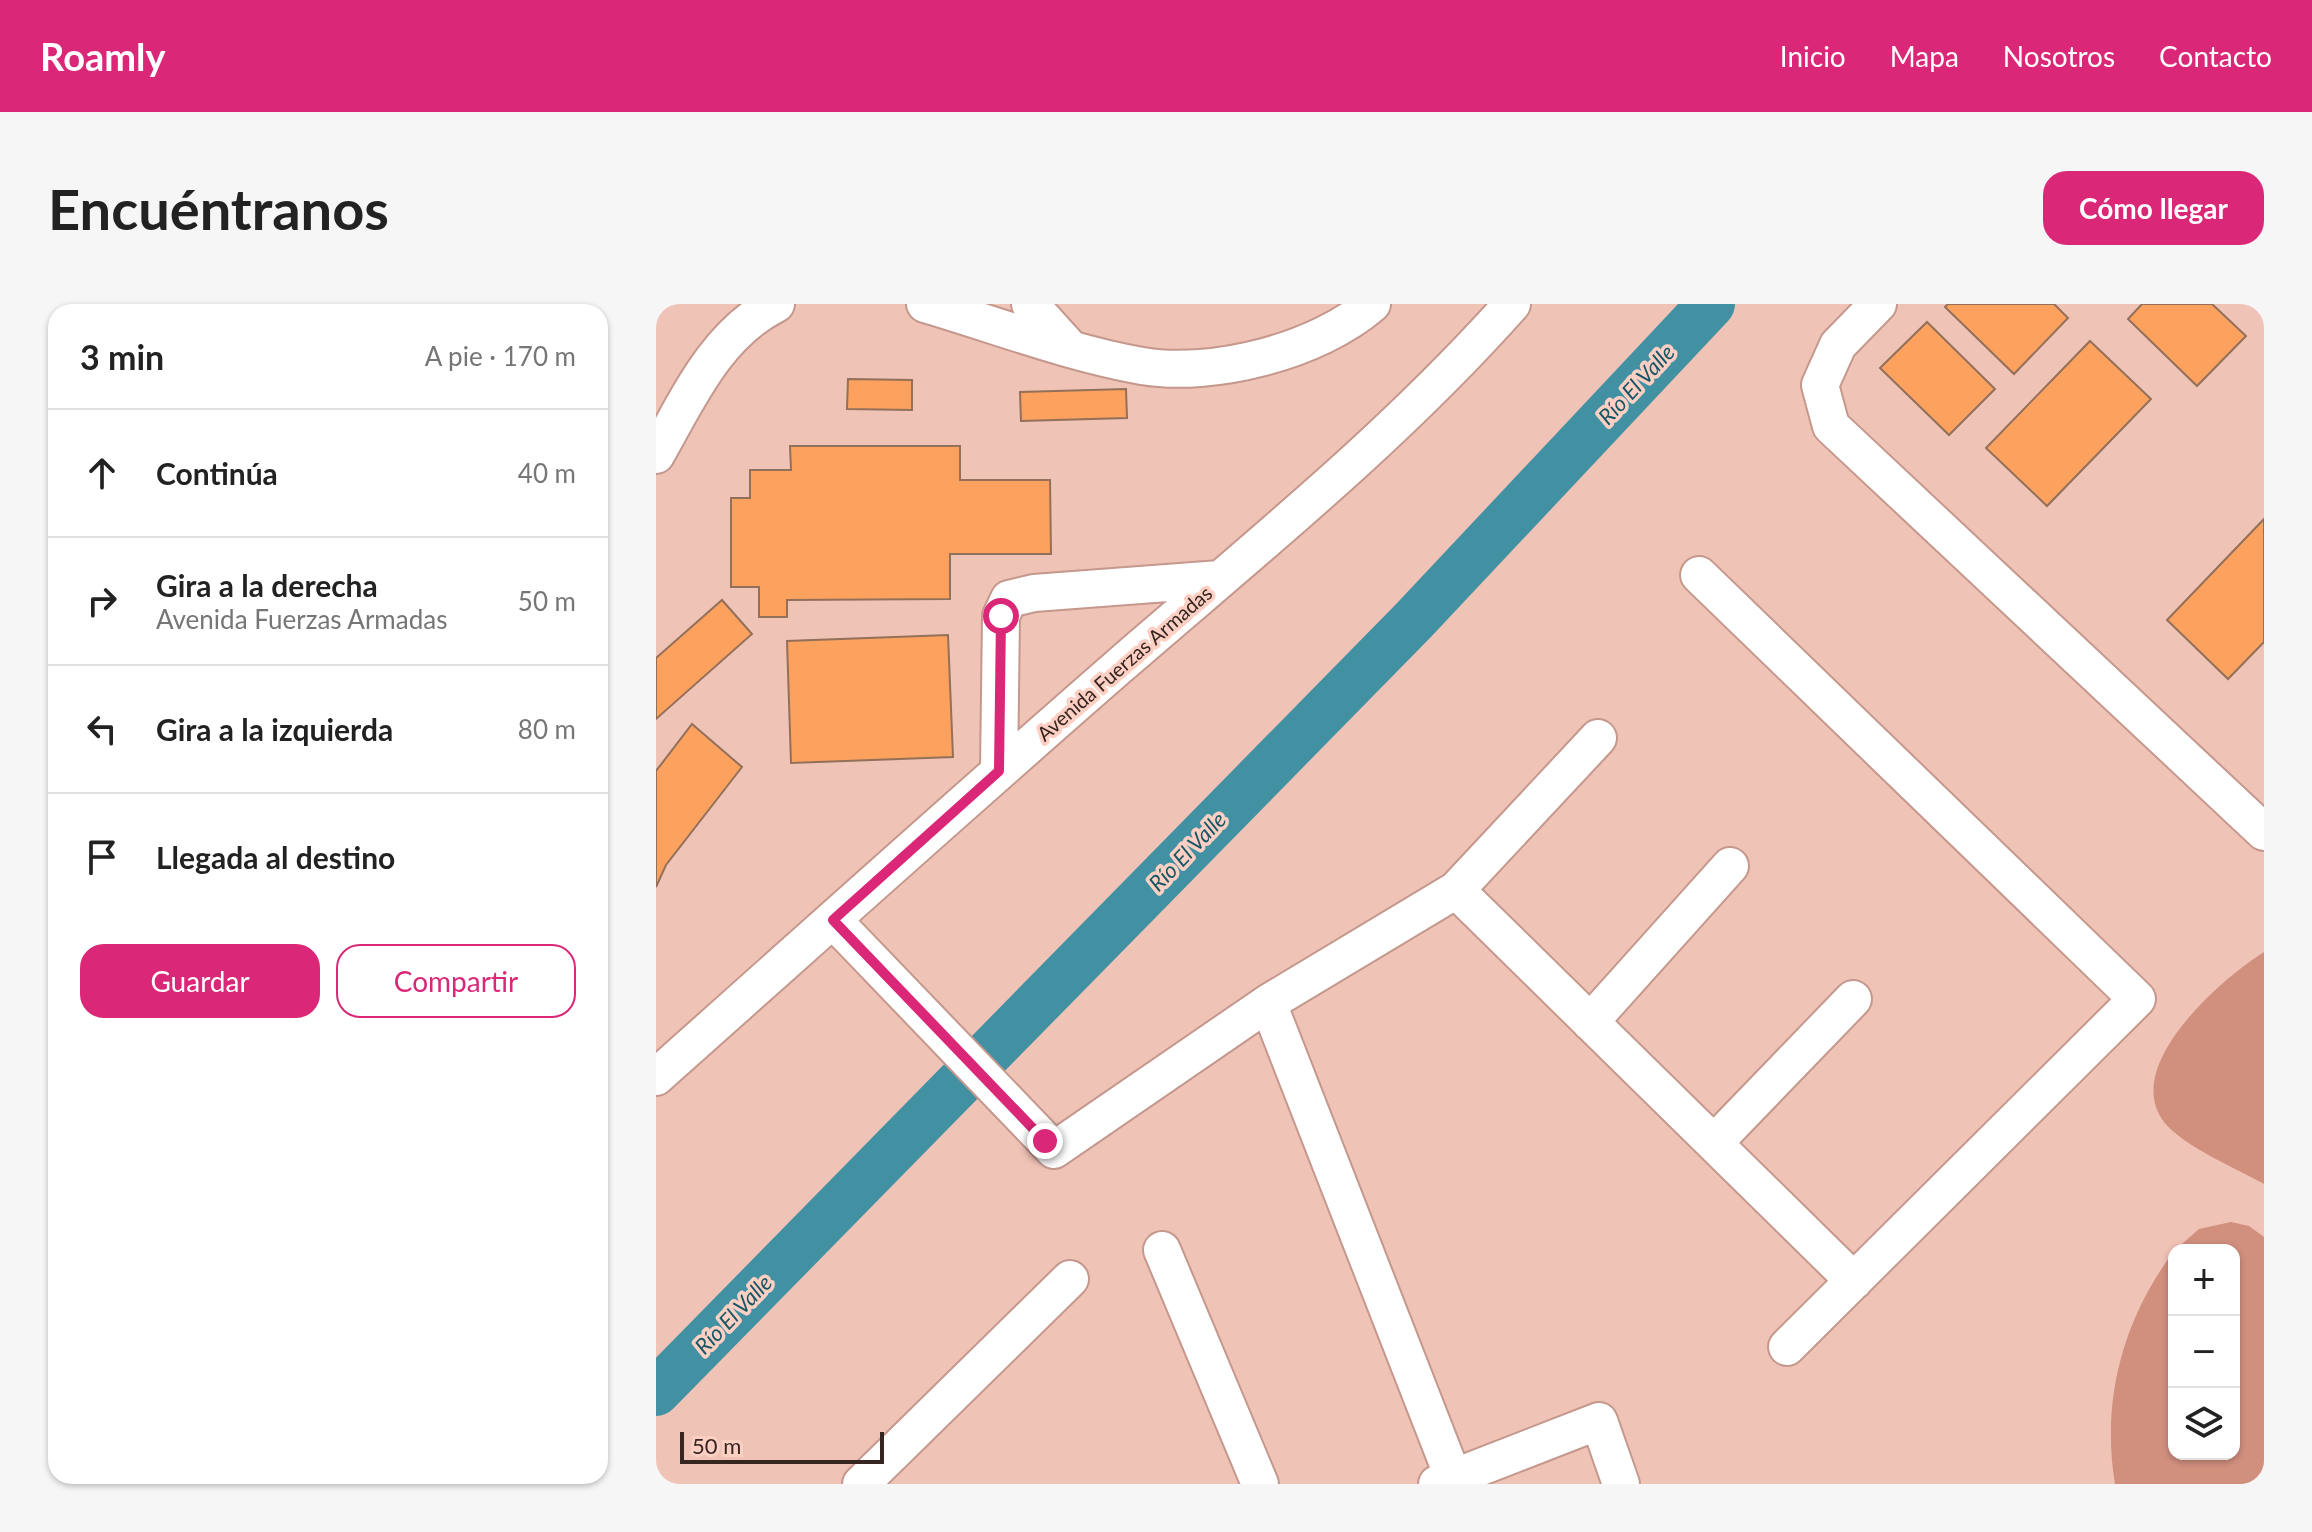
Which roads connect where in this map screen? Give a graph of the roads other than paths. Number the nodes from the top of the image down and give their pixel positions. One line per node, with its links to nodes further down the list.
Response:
1 (776, 304): 8 (street)
2 (925, 304): 7 (street)
3 (1030, 304): 7 (street)
4 (1372, 304): 7 (street)
5 (1512, 304): 10 (street, Avenida Fuerzas Armadas)
6 (1878, 304): 13 (street)
7 (1068, 346)
8 (656, 455)
9 (1699, 575): 24 (street)
10 (1220, 579): 12 (street, Avenida Fuerzas Armadas); 12 (street)
11 (1598, 738): 15 (street)
12 (999, 771): 16 (street, Avenida Fuerzas Armadas)
13 (2264, 832)
14 (1730, 866): 19 (street)
15 (1456, 890): 18 (street); 19 (street)
16 (833, 920): 18 (street); 20 (street, Avenida Fuerzas Armadas)
17 (1853, 999): 21 (street)
18 (1268, 1003): 26 (street)
19 (1590, 1022): 21 (street)
20 (656, 1077)
21 (1714, 1143): 24 (street)
22 (1162, 1250): 28 (street)
23 (1070, 1279): 27 (street)
24 (1854, 1281): 25 (street)
25 (1787, 1347)
26 (1445, 1480): 29 (street)
27 (861, 1484)
28 (1260, 1484)
29 (1621, 1484)

